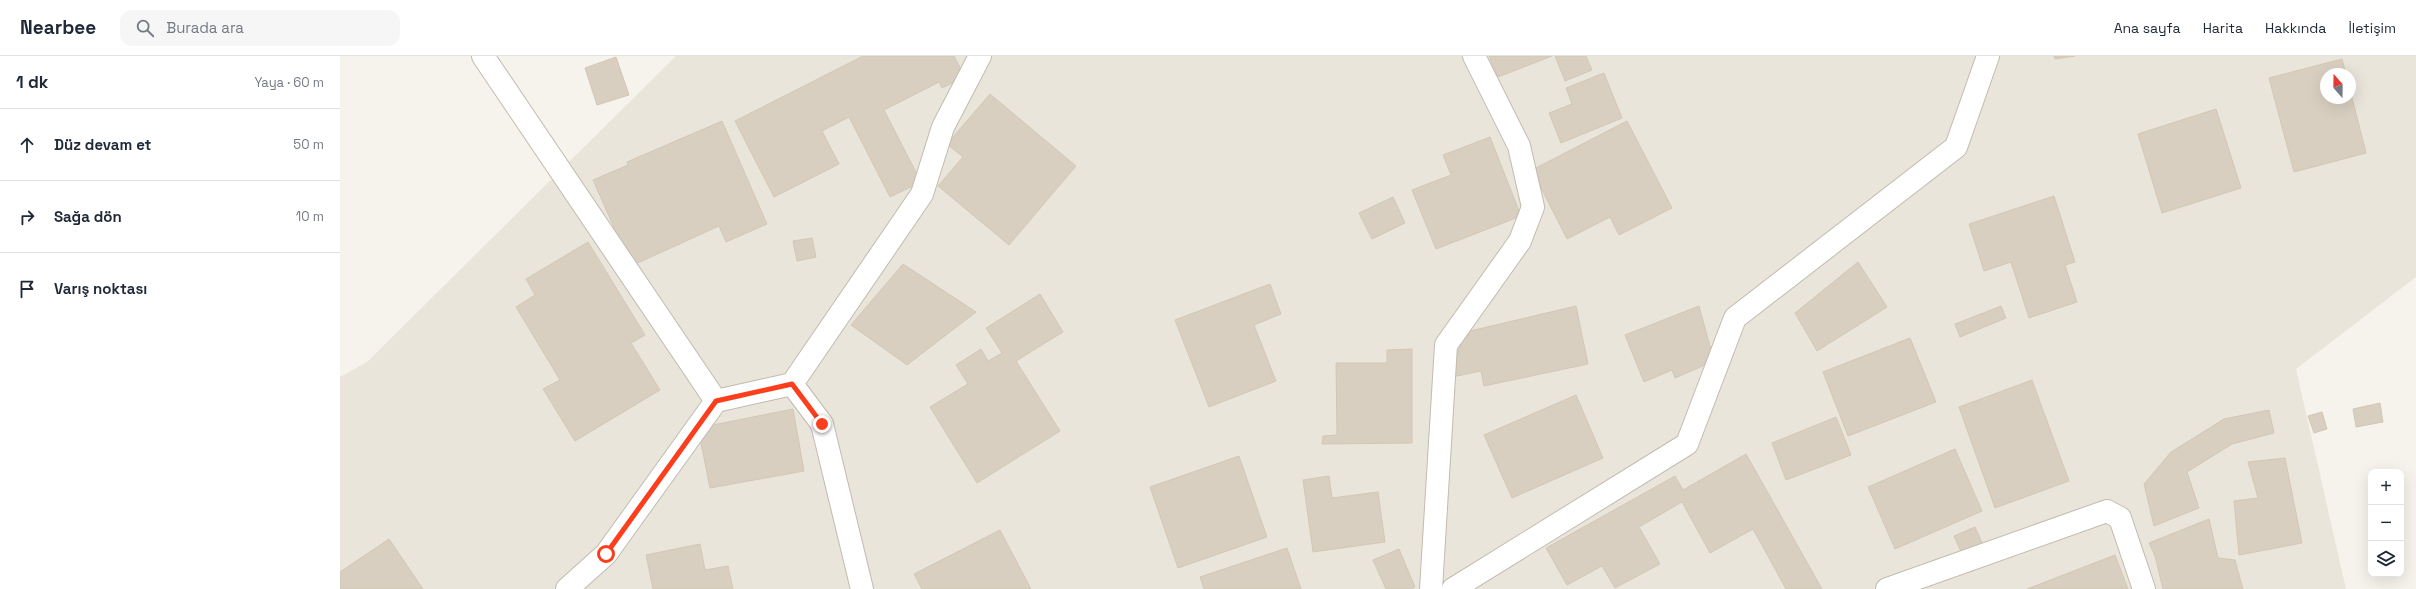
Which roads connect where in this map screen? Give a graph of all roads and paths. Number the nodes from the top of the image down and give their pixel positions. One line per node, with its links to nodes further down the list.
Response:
1 (483, 56): 6 (street)
2 (980, 56): 5 (street)
3 (1474, 56): 9 (street)
4 (1988, 56): 10 (street)
5 (792, 384): 6 (street); 8 (street)
6 (716, 401): 7 (street)
7 (567, 589)
8 (862, 589)
9 (1431, 589)
10 (1453, 589)
11 (1887, 589): 12 (street)
12 (2144, 589)

